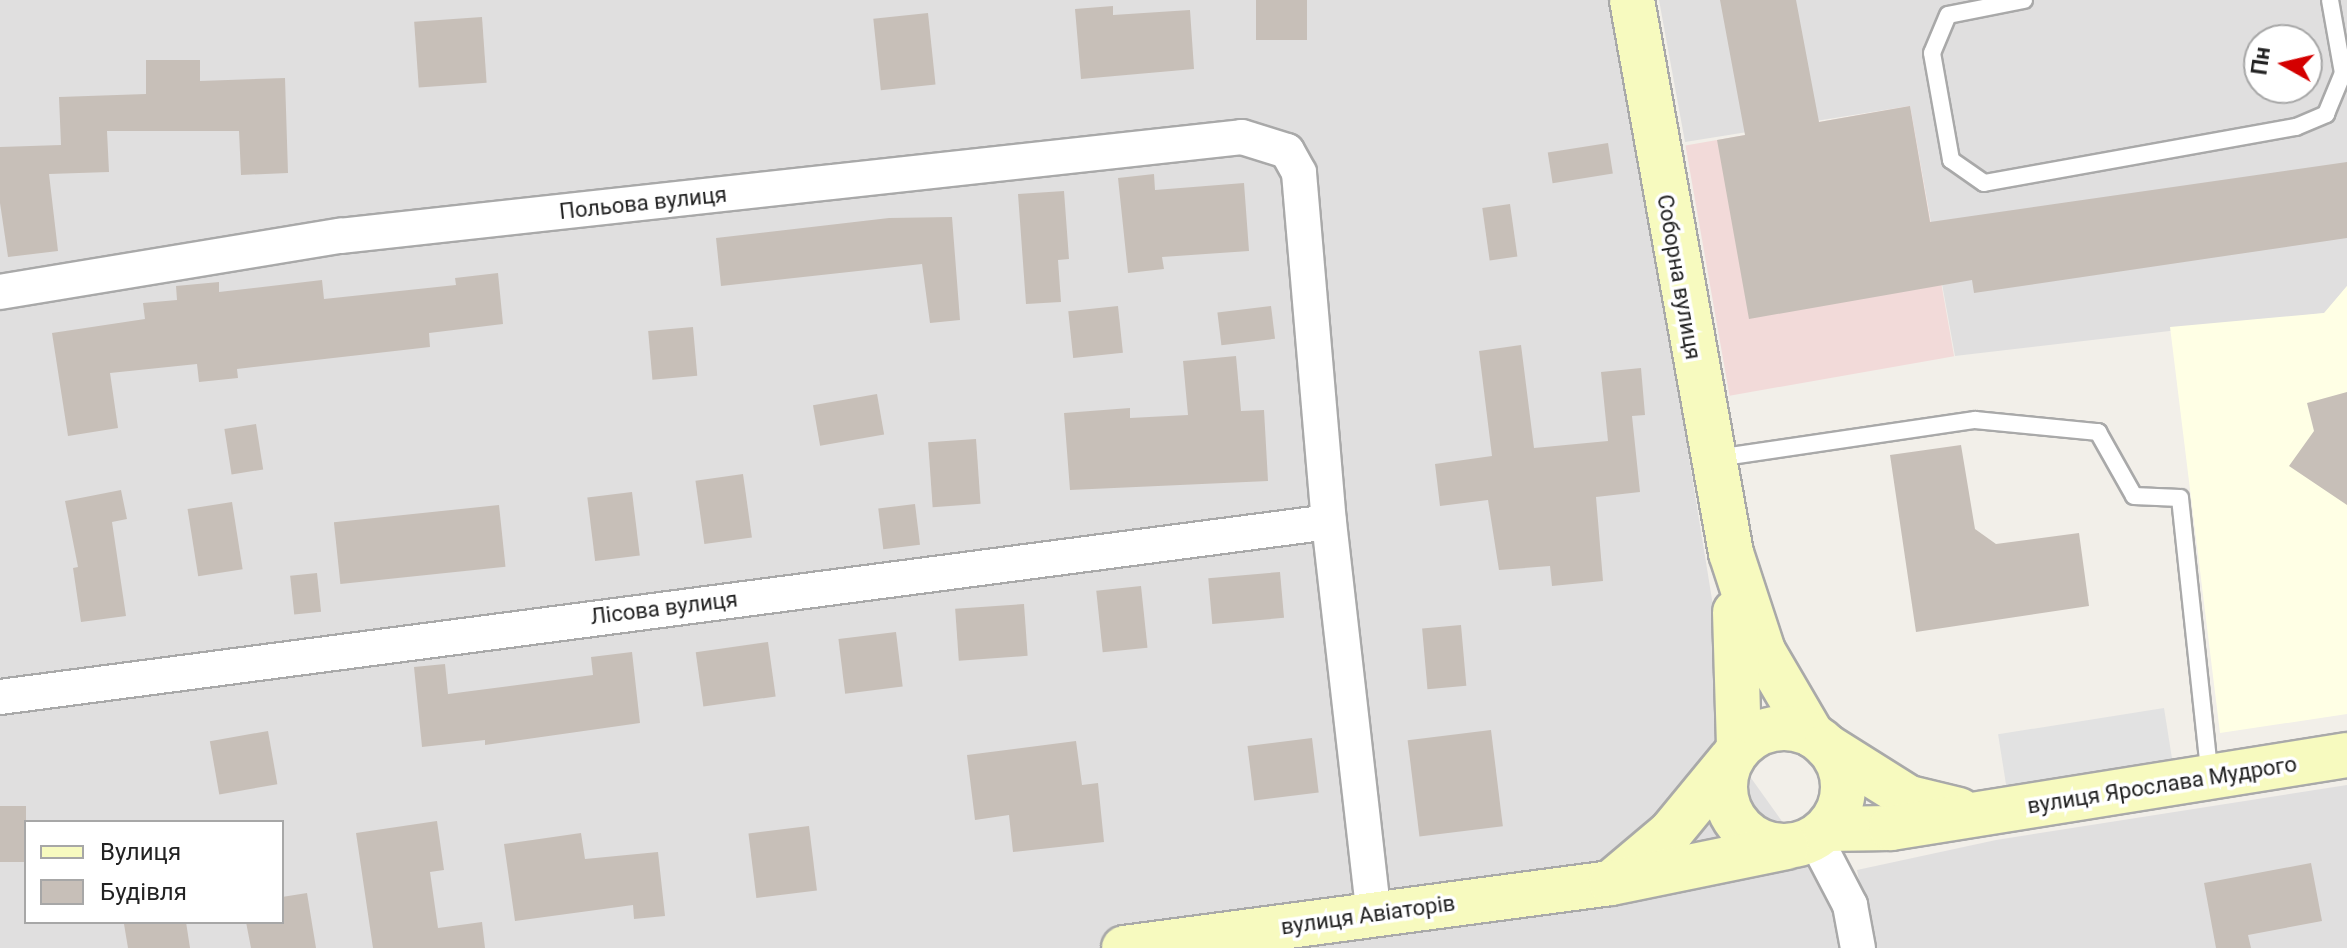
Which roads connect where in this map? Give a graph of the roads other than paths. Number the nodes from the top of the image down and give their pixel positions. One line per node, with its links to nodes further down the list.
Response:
1 (1632, 0): 5 (main road, Соборна вулиця)
2 (2024, 0): 3 (lane)
3 (2330, 0)
4 (0, 292): 6 (street, Польова вулиця)
5 (1711, 459): 7 (main road, Соборна вулиця); 12 (lane)
6 (1329, 522): 8 (street, Лісова вулиця); 16 (street)
7 (1731, 553): 9 (main road, Соборна вулиця); 10 (main road, Соборна вулиця)
8 (0, 697)
9 (1819, 740): 10 (main road); 13 (main road, вулиця Ярослава Мудрого); 14 (main road)
10 (1735, 753): 14 (main road); 15 (main road)
11 (2347, 755): 12 (main road, вулиця Ярослава Мудрого)
12 (2210, 777): 13 (main road, вулиця Ярослава Мудрого)
13 (1977, 814): 14 (main road, вулиця Ярослава Мудрого)
14 (1809, 838): 15 (main road, вулиця Авіаторів); 18 (street)
15 (1611, 883): 16 (main road, вулиця Авіаторів)
16 (1374, 914): 17 (main road, вулиця Авіаторів)
17 (1124, 948)
18 (1858, 948)

